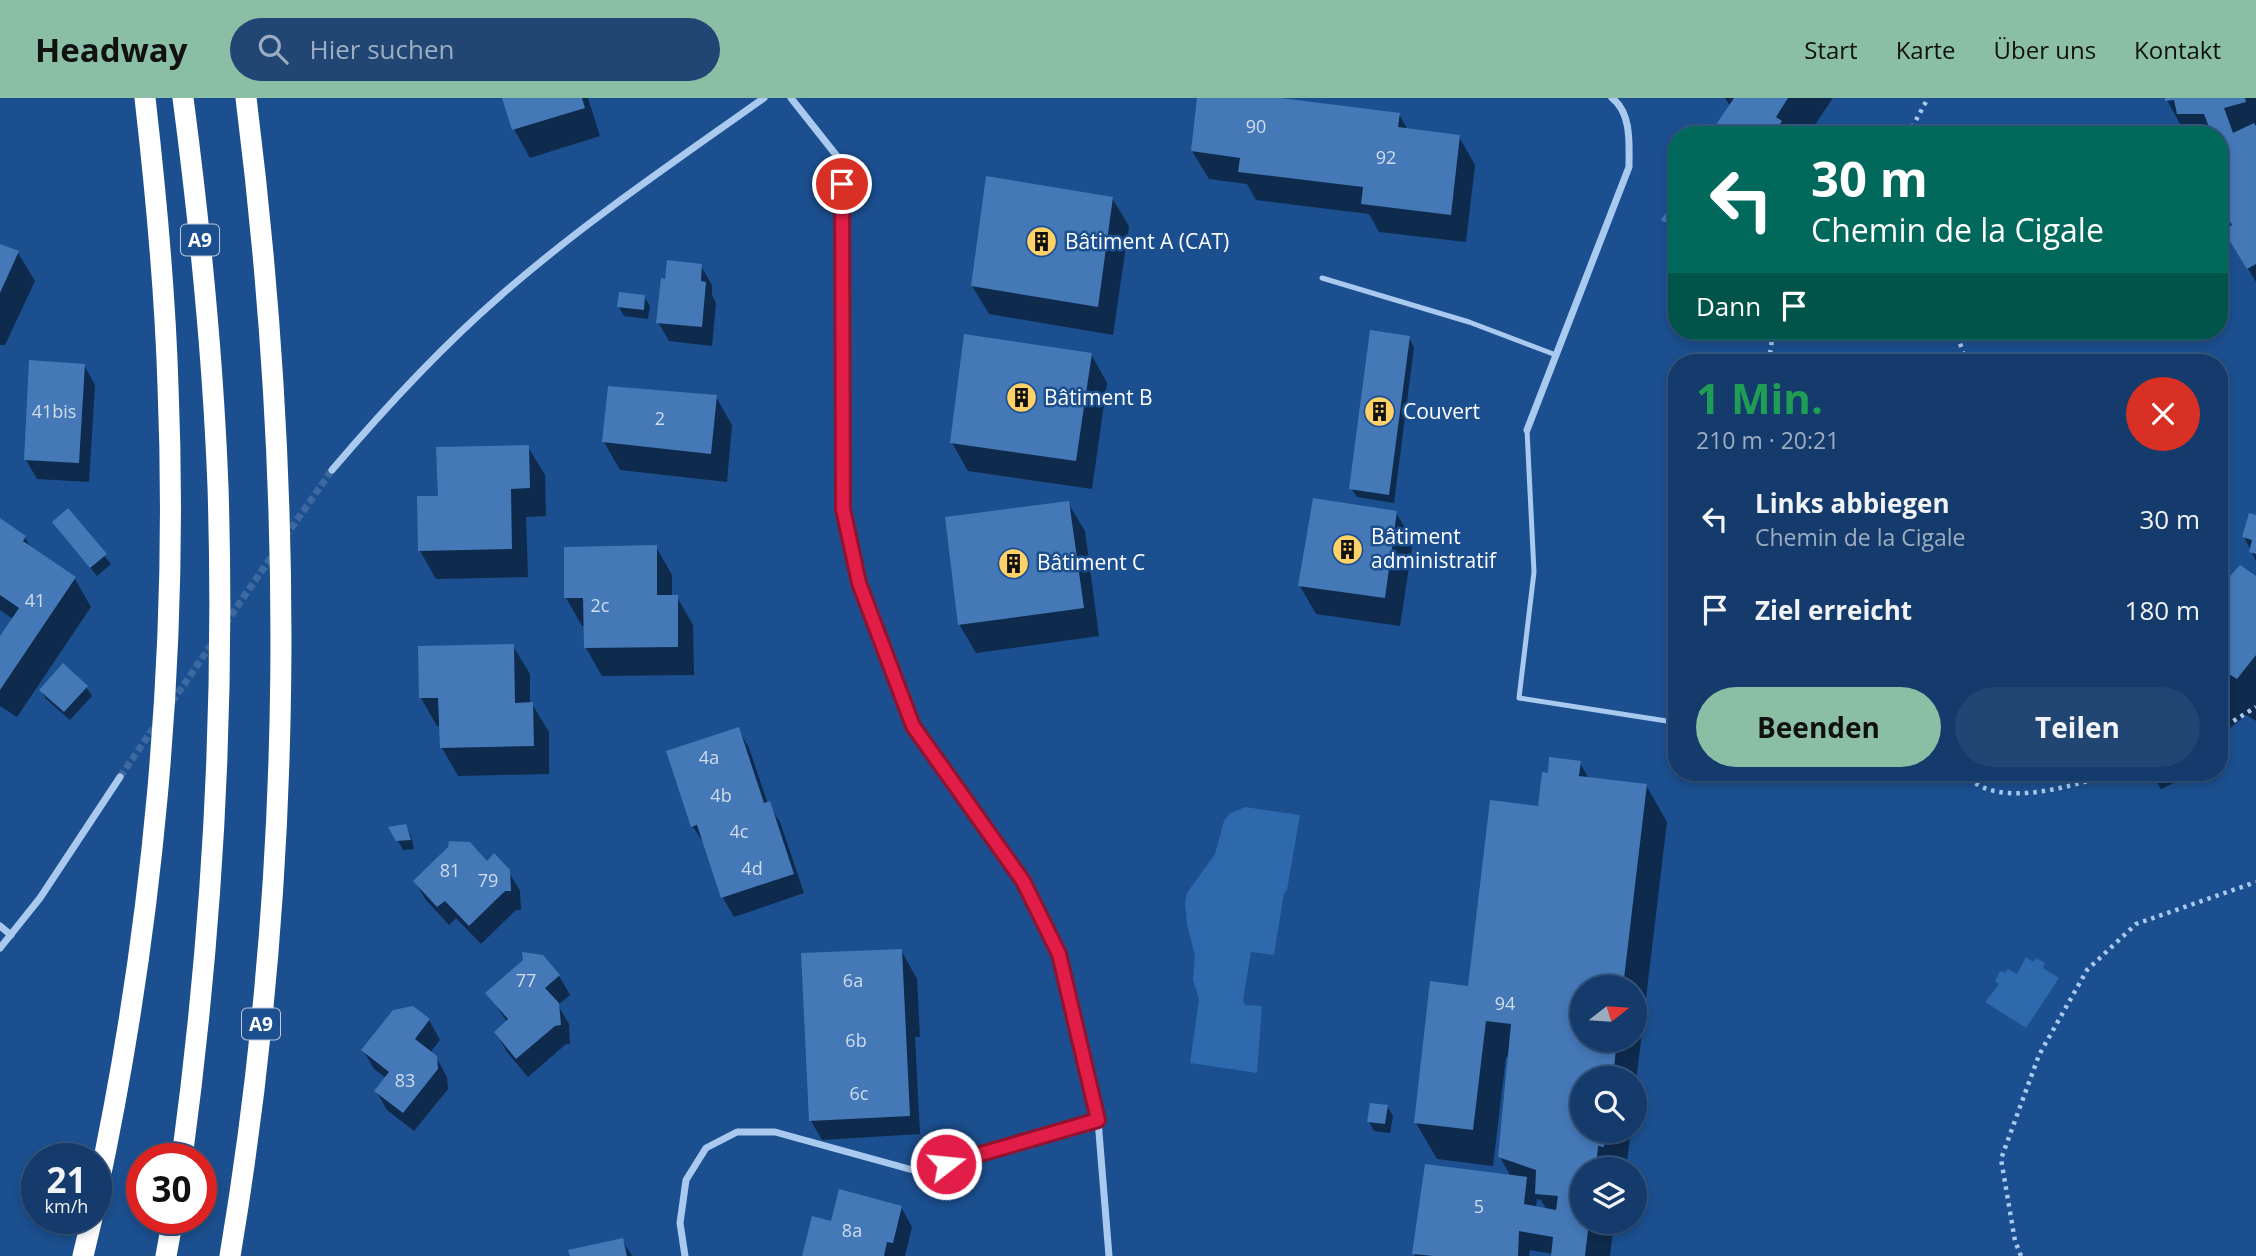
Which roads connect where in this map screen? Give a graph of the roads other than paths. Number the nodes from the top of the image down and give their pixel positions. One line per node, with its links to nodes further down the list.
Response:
1 (145, 98): 17 (highway)
2 (184, 98): 18 (highway, A9)
3 (246, 98): 23 (highway, A9)
4 (764, 98): 10 (street)
5 (791, 98): 16 (street)
6 (1615, 99): 8 (street)
7 (1322, 278): 8 (lane)
8 (1556, 355): 9 (street)
9 (1527, 430): 11 (lane)
10 (332, 470)
11 (1668, 721)
12 (120, 777): 14 (street)
13 (0, 926): 14 (street)
14 (11, 935): 15 (street)
15 (0, 948)
16 (1098, 1120): 24 (street); 25 (street)
17 (106, 1143)
18 (184, 1143)
19 (88, 1234): 21 (highway)
20 (170, 1234): 22 (highway)
21 (83, 1256)
22 (166, 1256)
23 (230, 1256)
24 (685, 1256)
25 (1110, 1256)

